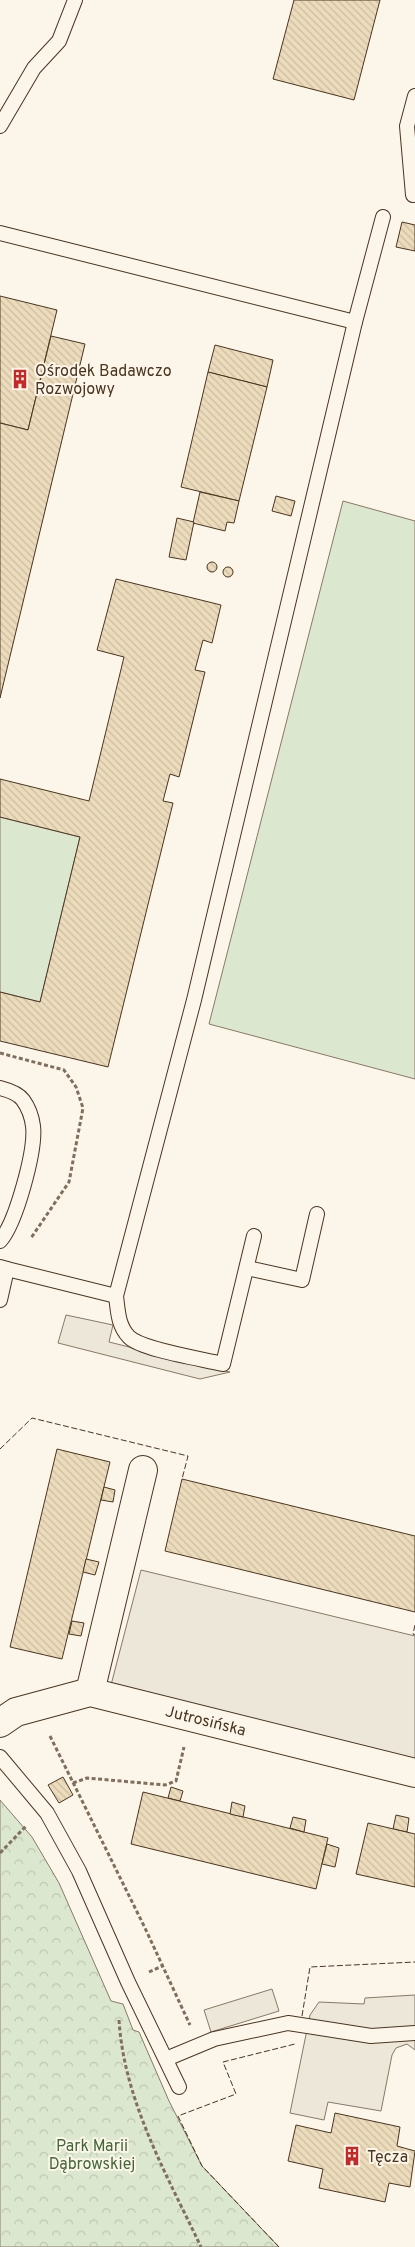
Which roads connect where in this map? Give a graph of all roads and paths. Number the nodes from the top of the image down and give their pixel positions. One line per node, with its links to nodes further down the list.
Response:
1 (75, 0): 3 (lane)
2 (415, 96): 4 (lane)
3 (0, 126)
4 (413, 194)
5 (383, 217): 7 (lane)
6 (0, 234): 7 (lane)
7 (356, 322): 14 (lane)
8 (0, 1088): 11 (lane)
9 (317, 1214): 13 (lane)
10 (254, 1236): 13 (lane)
11 (0, 1241)
12 (3, 1268): 14 (lane); 15 (lane)
13 (247, 1268): 14 (lane)
14 (116, 1296)
15 (0, 1300)
16 (143, 1470): 17 (street)
17 (90, 1692): 18 (street, Jutrosińska); 19 (street, Jutrosińska)
18 (192, 1717): 22 (street, Jutrosińska); 23 (path)
19 (0, 1723)
20 (50, 1736): 23 (path)
21 (0, 1757): 29 (lane)
22 (415, 1773)
23 (73, 1783): 28 (path)
24 (29, 1824): 25 (path)
25 (0, 1854)
26 (118, 2017): 31 (path)
27 (415, 2033): 28 (lane)
28 (199, 2045): 29 (lane)
29 (166, 2059): 30 (lane)
30 (179, 2087)
31 (201, 2247)

